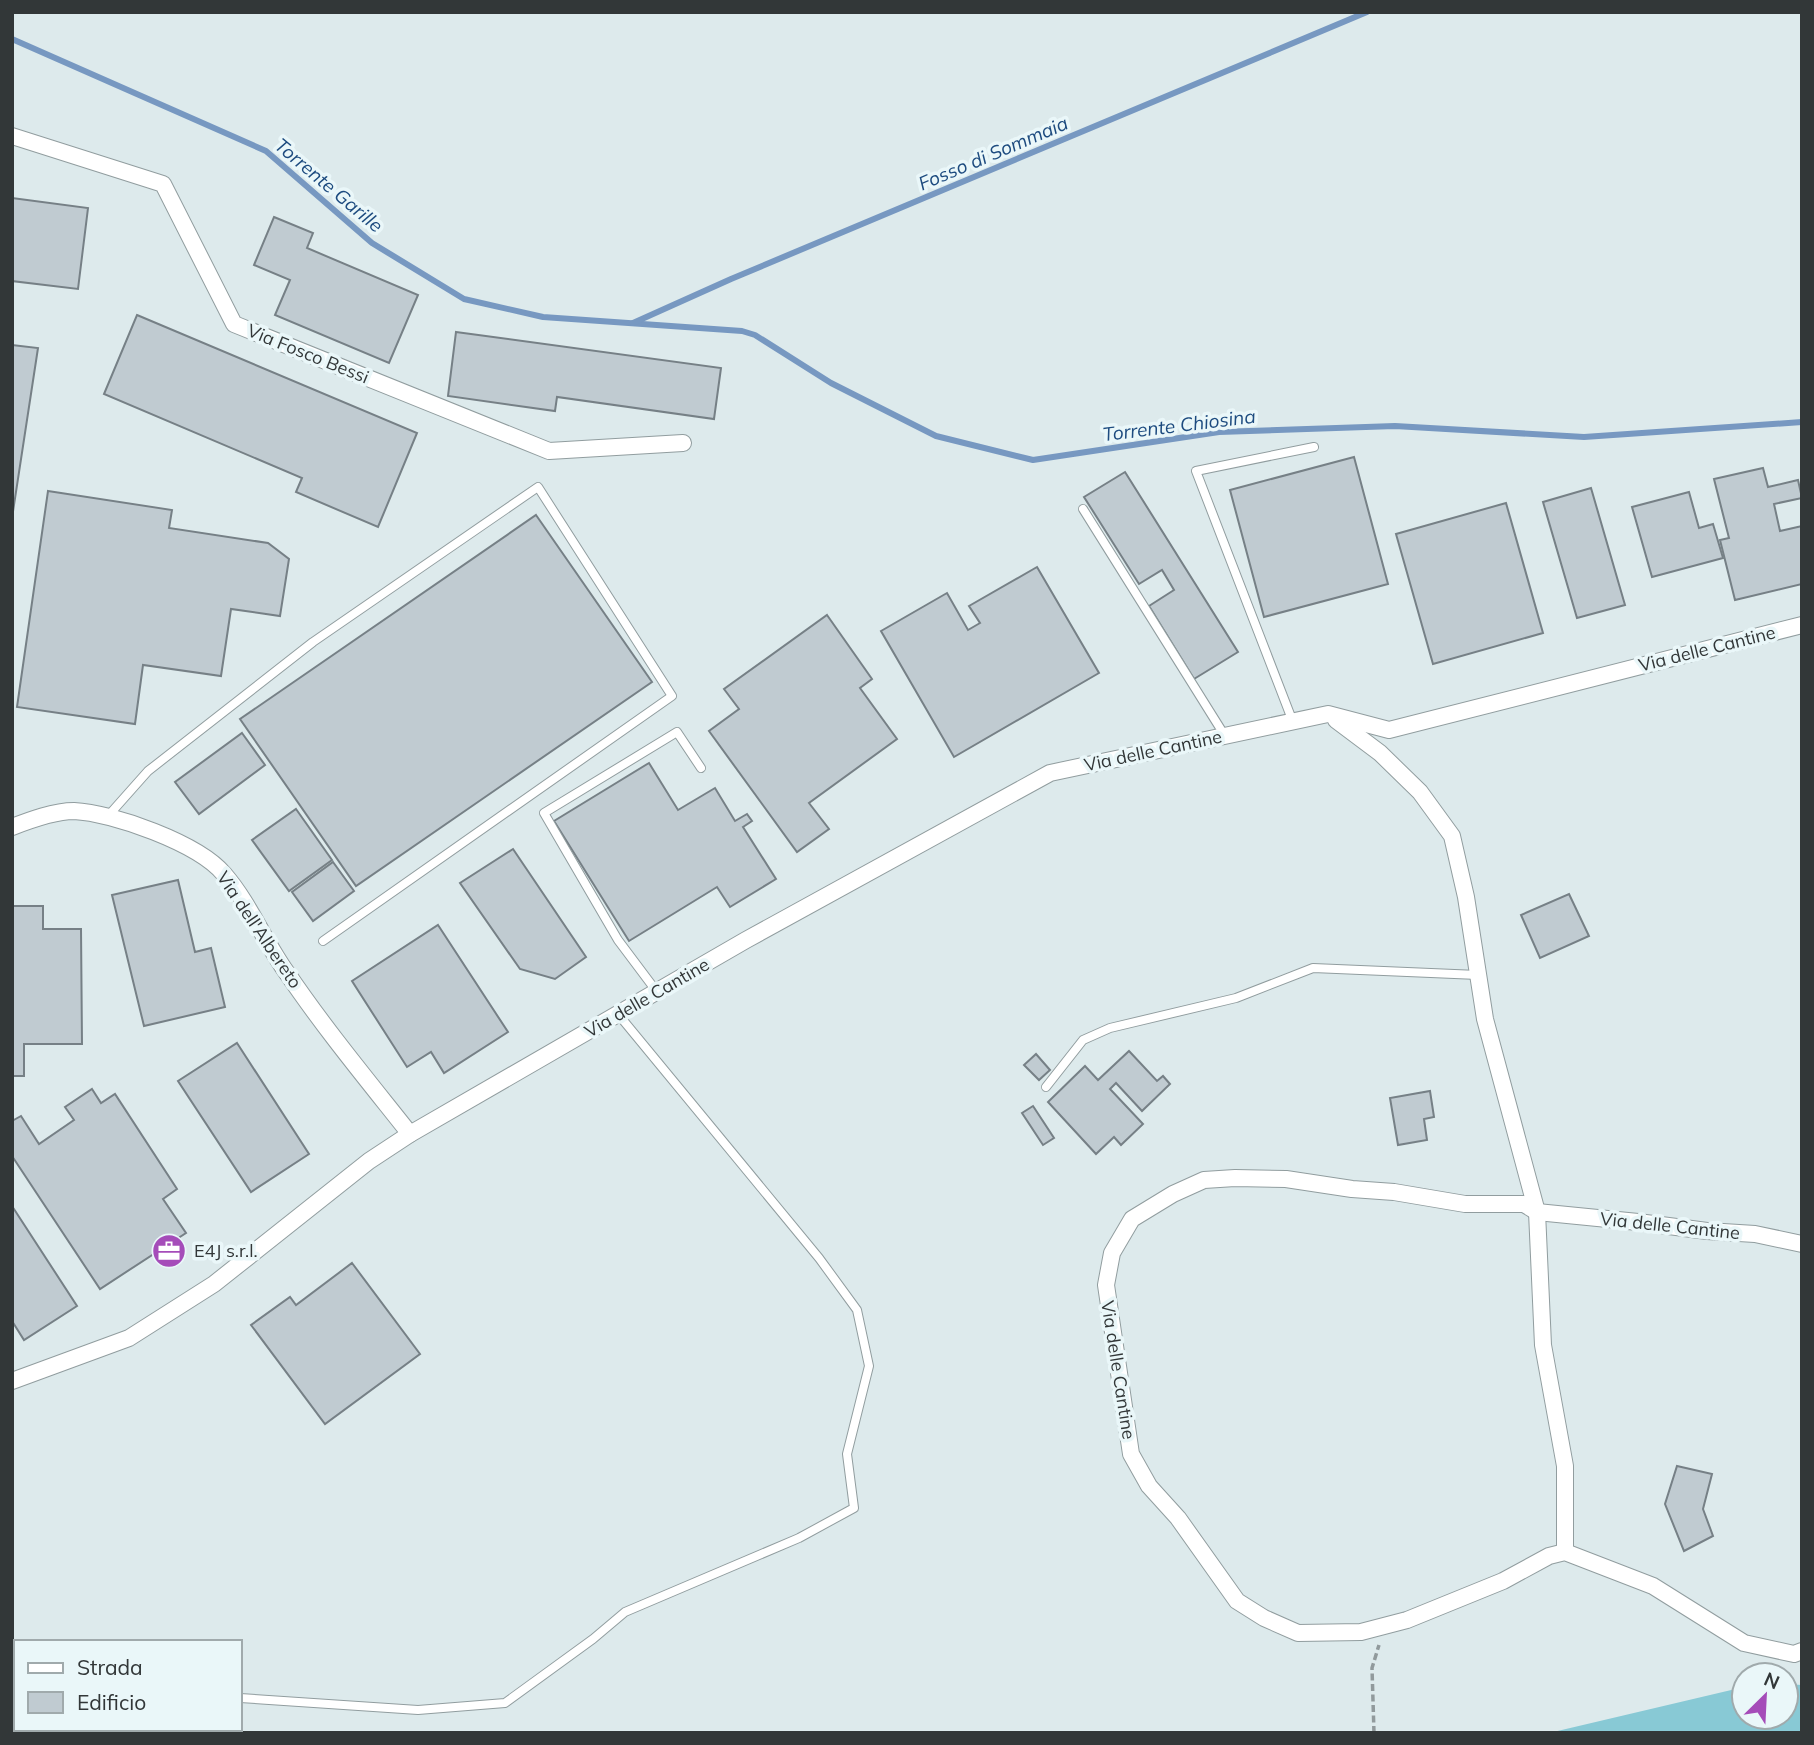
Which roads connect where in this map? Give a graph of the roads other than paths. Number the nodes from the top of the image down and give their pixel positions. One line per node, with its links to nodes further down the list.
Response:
1 (12, 136): 2 (street, Via Fosco Bessi)
2 (683, 443)
3 (1314, 447): 7 (lane)
4 (1083, 509): 8 (lane)
5 (1802, 625): 6 (street, Via delle Cantine)
6 (1328, 714): 7 (street, Via delle Cantine); 13 (street)
7 (1293, 722): 8 (street, Via delle Cantine)
8 (1225, 736): 14 (street, Via delle Cantine)
9 (701, 768): 14 (lane)
10 (108, 816): 11 (street, Via dell'Albereto); 12 (lane); 17 (street, Via dell'Albereto)
11 (12, 827)
12 (323, 941)
13 (1478, 975): 16 (lane); 18 (street)
14 (656, 992): 15 (street, Via delle Cantine)
15 (618, 1014): 17 (street, Via delle Cantine); 23 (lane)
16 (1046, 1087)
17 (410, 1134): 20 (street, Via delle Cantine)
18 (1537, 1212): 19 (street, Via delle Cantine); 21 (street); 21 (street, Via delle Cantine)
19 (1802, 1244)
20 (12, 1381)
21 (1565, 1552): 22 (street)
22 (1802, 1651)
23 (242, 1698)

